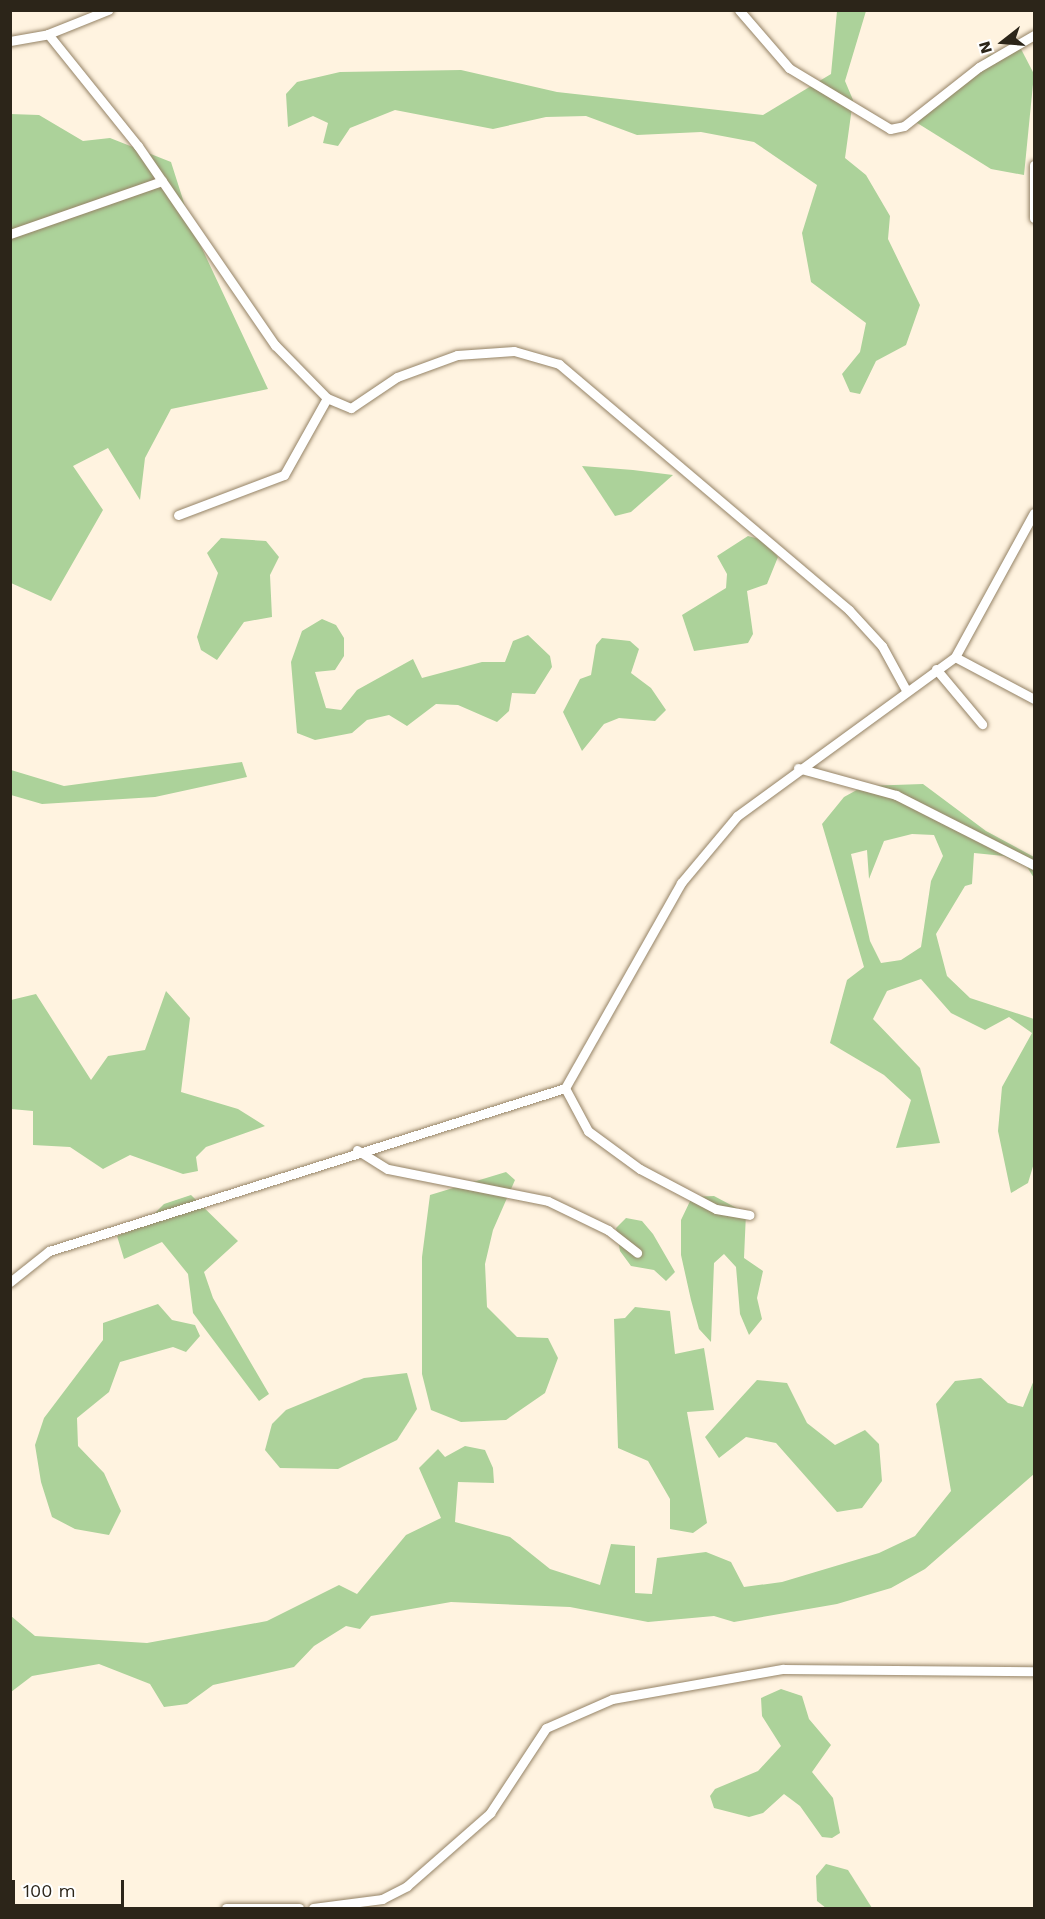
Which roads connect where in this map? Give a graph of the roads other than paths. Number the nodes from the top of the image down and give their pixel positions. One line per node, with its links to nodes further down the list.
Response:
1 (108, 10): 3 (street)
2 (739, 10): 4 (street)
3 (48, 34): 5 (street); 7 (street)
4 (1035, 34)
5 (10, 41)
6 (1035, 165): 8 (street)
7 (162, 181): 10 (street); 11 (street)
8 (1033, 189): 9 (street)
9 (1035, 218)
10 (10, 234)
11 (327, 398): 13 (street); 16 (street)
12 (1035, 513): 14 (street)
13 (178, 515)
14 (955, 657): 15 (street); 17 (street)
15 (936, 669): 16 (street); 18 (street)
16 (906, 690): 19 (street)
17 (1035, 699)
18 (982, 724)
19 (798, 768): 20 (street); 21 (street)
20 (1035, 866)
21 (565, 1088): 22 (street); 23 (street)
22 (357, 1150): 24 (street); 25 (street)
23 (749, 1215)
24 (637, 1253)
25 (10, 1282)
26 (1035, 1671): 29 (street)
27 (226, 1908): 28 (street)
28 (299, 1908)
29 (313, 1908)

